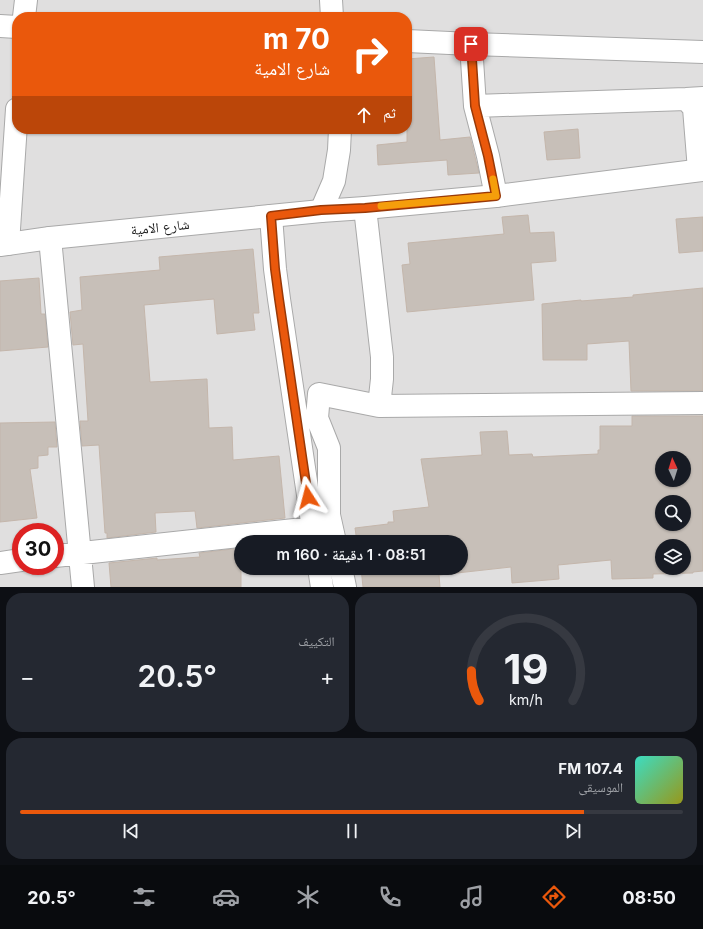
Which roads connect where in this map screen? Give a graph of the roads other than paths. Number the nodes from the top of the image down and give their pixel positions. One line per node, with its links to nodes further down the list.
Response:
1 (26, 0): 3 (street)
2 (331, 0): 4 (street)
3 (25, 12)
4 (332, 12)
5 (0, 26): 6 (street)
6 (12, 27)
7 (412, 40): 8 (street)
8 (471, 44): 9 (street); 11 (street)
9 (703, 52)
10 (694, 98): 11 (street); 14 (street)
11 (475, 106): 15 (street)
12 (15, 134): 20 (street)
13 (340, 134): 17 (street)
14 (701, 170): 15 (street, شارع الامية)
15 (496, 196): 16 (street, شارع الامية)
16 (365, 208): 17 (street, شارع الامية); 22 (street)
17 (321, 210): 18 (street, شارع الامية)
18 (271, 216): 19 (street, شارع الامية); 23 (street)
19 (50, 238): 20 (street, شارع الامية); 26 (street)
20 (4, 244)
21 (703, 403): 22 (street)
22 (379, 406): 24 (street)
23 (314, 535)
24 (333, 535)
25 (234, 541): 26 (street)
26 (80, 553): 27 (street); 32 (street)
27 (64, 555)
28 (12, 561): 29 (street)
29 (0, 563)
30 (320, 575): 33 (street)
31 (342, 575): 34 (street)
32 (83, 587)
33 (322, 587)
34 (345, 587)

